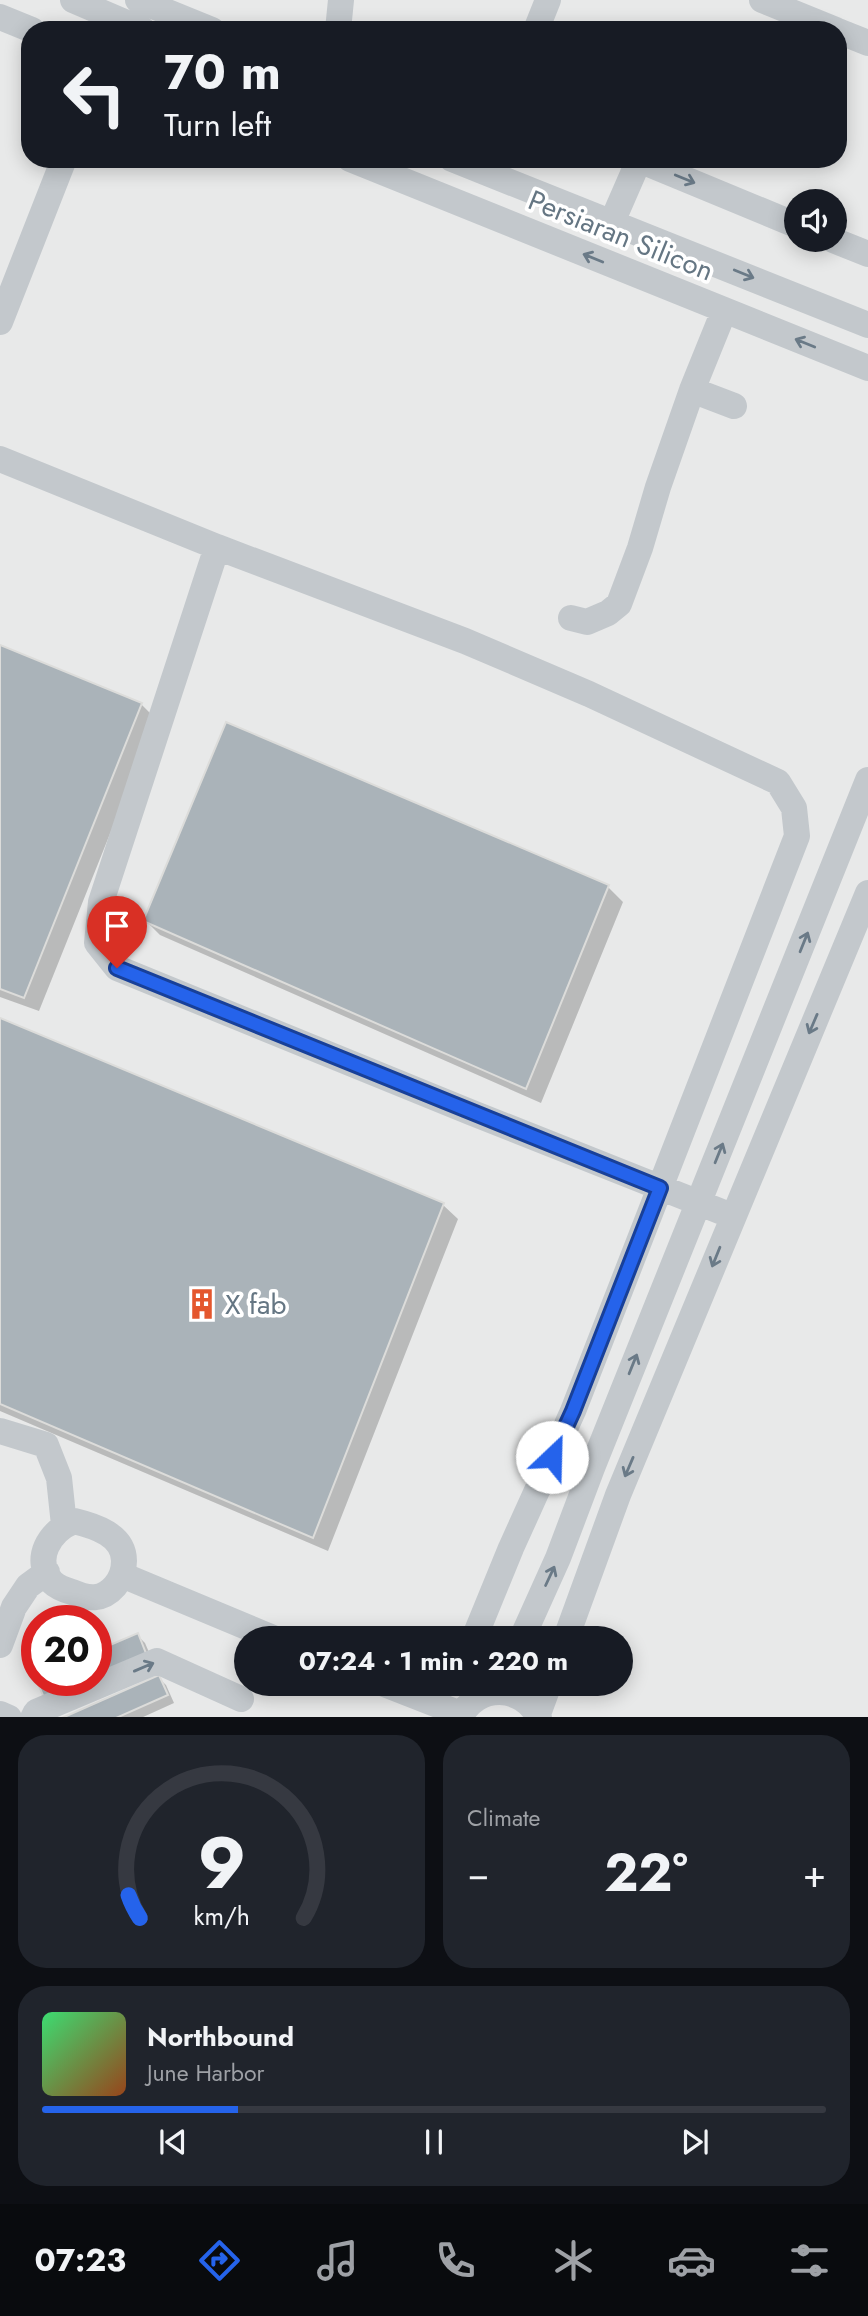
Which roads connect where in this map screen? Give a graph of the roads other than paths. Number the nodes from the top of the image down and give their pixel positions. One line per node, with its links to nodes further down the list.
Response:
1 (73, 0): 6 (street)
2 (138, 0): 7 (street)
3 (341, 0): 8 (street)
4 (762, 0): 9 (street)
5 (0, 17): 10 (street)
6 (122, 21)
7 (190, 21)
8 (339, 21)
9 (814, 21)
10 (21, 26)
11 (847, 34): 12 (street)
12 (868, 43)
13 (60, 168): 22 (street)
14 (372, 168): 23 (street, Persiaran Silicon, one-way to 14)
15 (489, 168): 19 (street, Persiaran Silicon)
16 (636, 168): 19 (street, one-way to 16)
17 (658, 168): 18 (street, one-way to 18)
18 (784, 220)
19 (612, 222): 24 (street, Persiaran Silicon, one-way to 24)
20 (847, 246): 21 (street)
21 (868, 254)
22 (2, 309)
23 (724, 311): 25 (street, Persiaran Silicon, one-way to 23); 26 (street)
24 (868, 325)
25 (868, 368)
26 (692, 390): 27 (street); 30 (street)
27 (734, 406)
28 (0, 459): 29 (street)
29 (217, 547): 33 (street); 33 (street)
30 (571, 618)
31 (868, 780): 34 (street, one-way to 31)
32 (868, 893): 35 (street, one-way to 35)
33 (660, 1188): 34 (street); 41 (street)
34 (699, 1203): 35 (street); 42 (street, one-way to 34)
35 (732, 1216): 43 (street, one-way to 43)
36 (0, 1431): 37 (street)
37 (64, 1525): 38 (street); 39 (street)
38 (47, 1572): 39 (street); 44 (street)
39 (122, 1576): 40 (street)
40 (244, 1626)
41 (479, 1626)
42 (527, 1626)
43 (570, 1626)
44 (0, 1645)
45 (412, 1696): 51 (street)
46 (480, 1696): 51 (street)
47 (521, 1696): 52 (street)
48 (545, 1696): 52 (street)
49 (241, 1699): 54 (street, one-way to 49)
50 (0, 1714): 53 (street)
51 (460, 1716)
52 (538, 1716)
53 (9, 1717)
54 (33, 1717)

